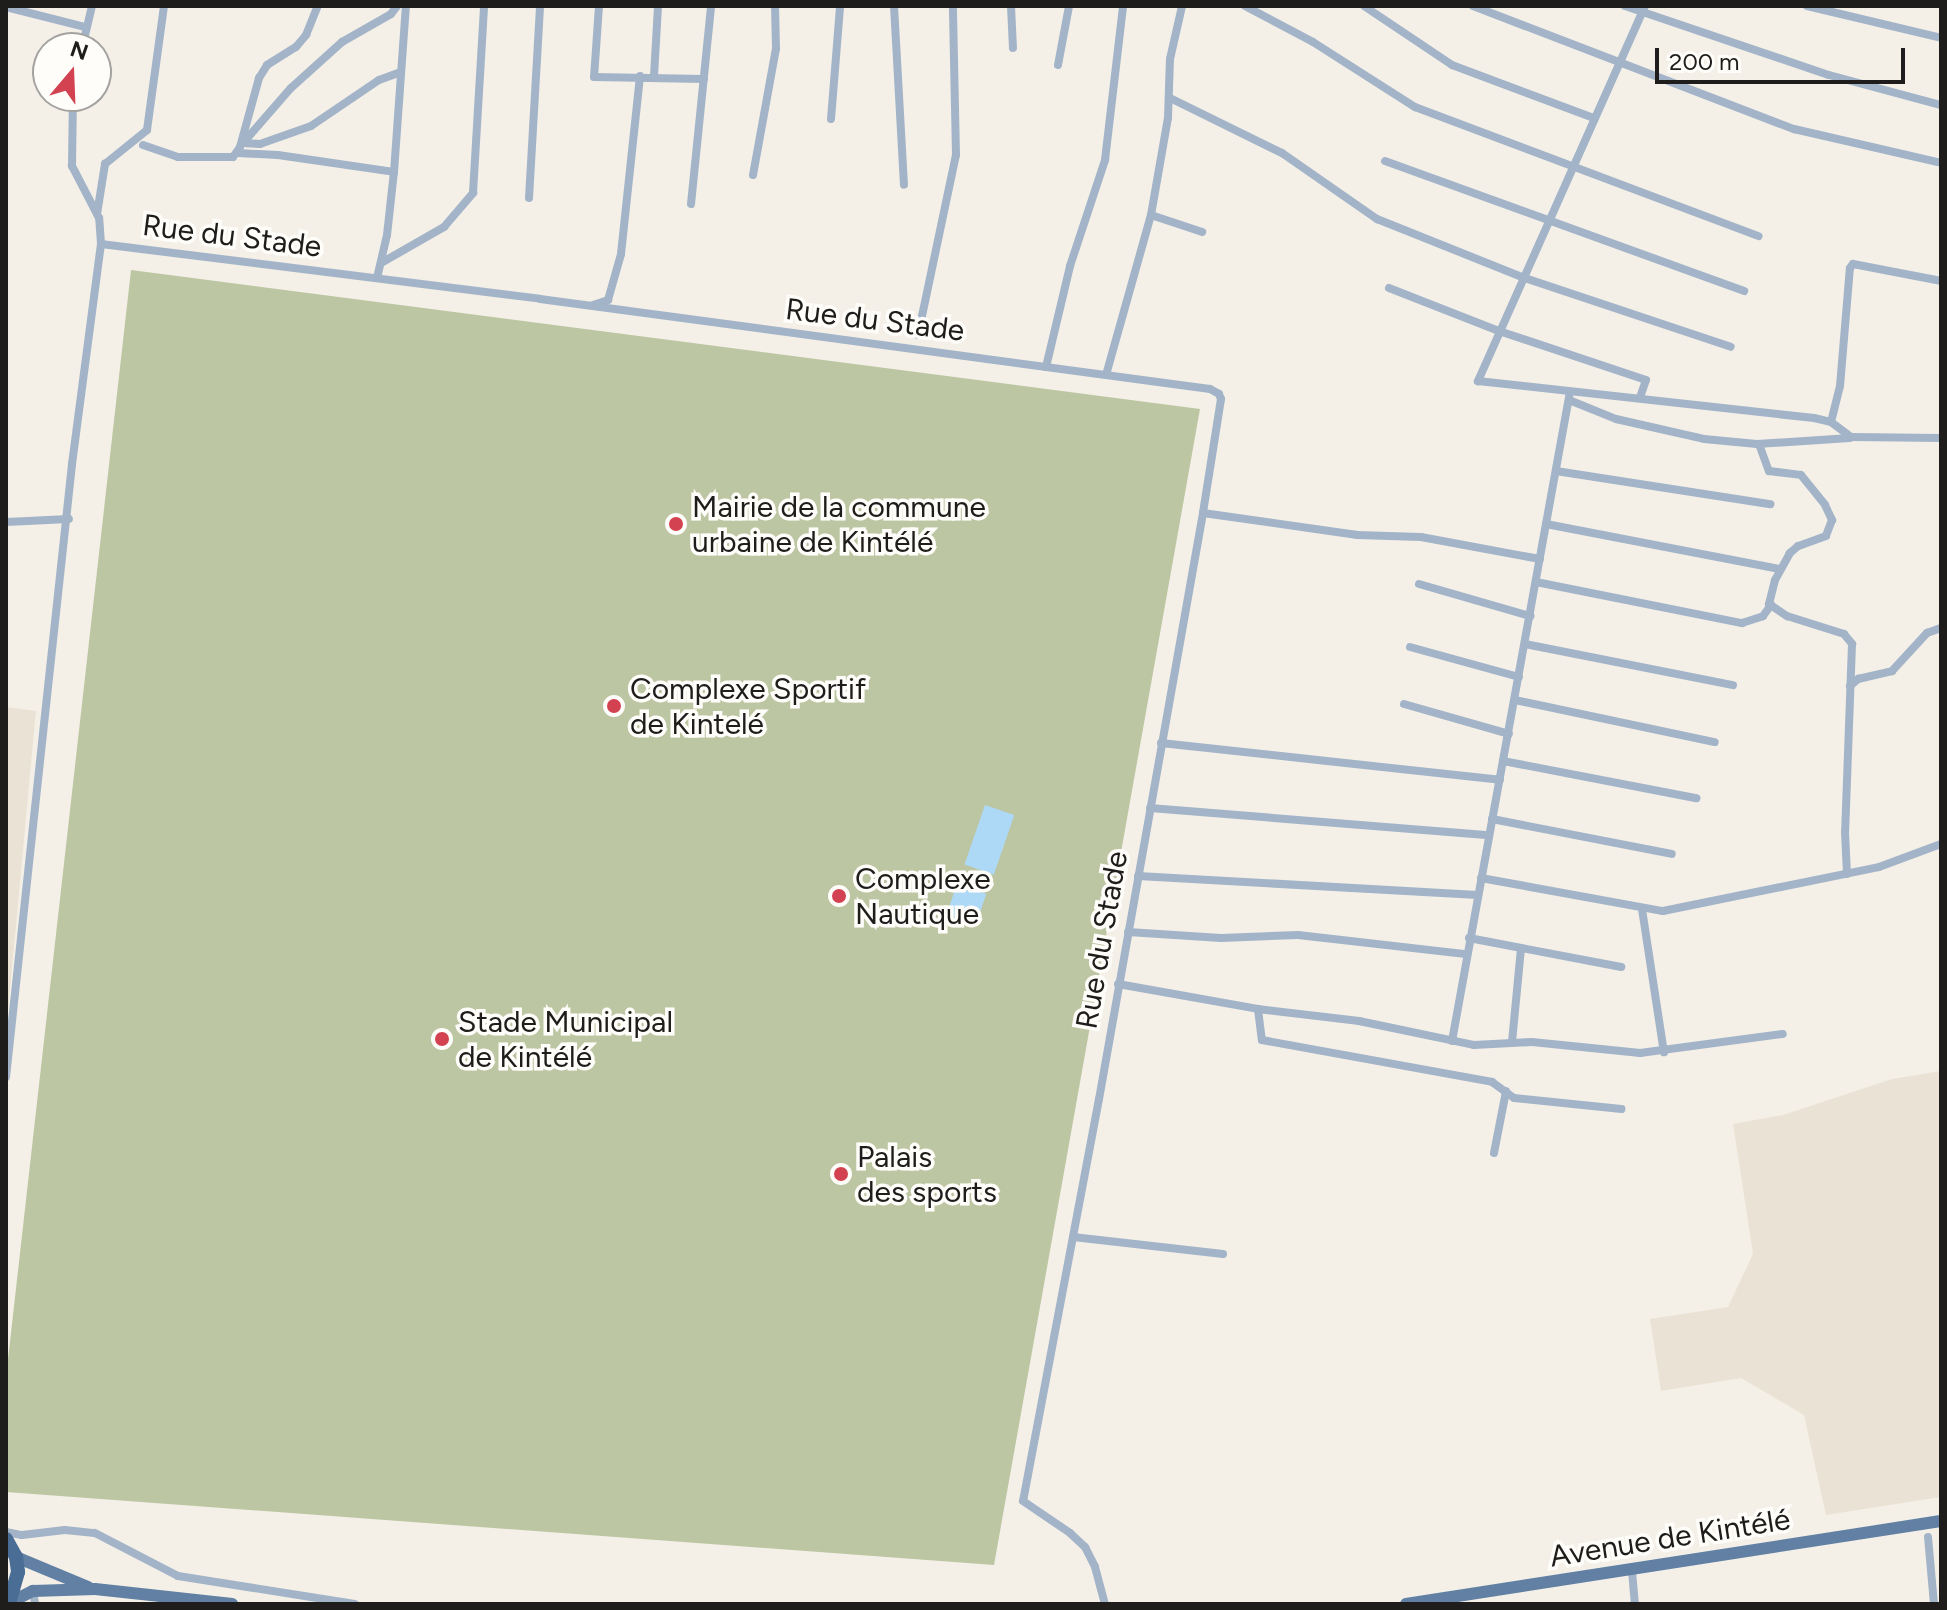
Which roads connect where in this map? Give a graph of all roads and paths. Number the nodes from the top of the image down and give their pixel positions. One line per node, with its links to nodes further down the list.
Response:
1 (92, 6): 26 (street)
2 (164, 6): 51 (street)
3 (318, 6): 42 (street)
4 (397, 6): 42 (street)
5 (406, 6): 32 (street)
6 (484, 6): 57 (street)
7 (540, 6): 49 (street)
8 (599, 6): 33 (street)
9 (658, 6): 34 (street)
10 (711, 6): 35 (street)
11 (775, 6): 47 (street)
12 (840, 6): 40 (street)
13 (894, 6): 48 (street)
14 (953, 6): 65 (street)
15 (1011, 6): 29 (street)
16 (1069, 6): 31 (street)
17 (1123, 6): 67 (street)
18 (1182, 6): 36 (street)
19 (1245, 6): 45 (street)
20 (1364, 6): 39 (street)
21 (1473, 6): 30 (street)
22 (1625, 6): 25 (street)
23 (1807, 6): 28 (street)
24 (6, 7): 26 (street)
25 (1643, 10): 30 (street); 37 (street)
26 (85, 27): 27 (street)
27 (84, 32)
28 (1941, 38)
29 (1013, 48)
30 (1618, 64): 39 (street); 44 (street)
31 (1058, 65)
32 (401, 72): 42 (street); 46 (street)
33 (640, 76): 34 (street); 63 (street)
34 (654, 76): 35 (street)
35 (704, 79): 50 (street)
36 (1170, 98): 52 (street); 58 (street)
37 (1941, 105)
38 (73, 112): 51 (street)
39 (1594, 118): 45 (street)
40 (831, 119)
41 (143, 145): 42 (street)
42 (241, 146): 46 (street)
43 (1385, 161): 53 (street)
44 (1941, 163)
45 (1571, 167): 53 (street); 55 (street)
46 (394, 172): 57 (street)
47 (753, 175)
48 (904, 185)
49 (529, 198)
50 (691, 204)
51 (97, 215): 56 (street)
52 (1151, 215): 54 (street); 68 (street)
53 (1546, 222): 58 (street); 62 (street)
54 (1202, 232)
55 (1759, 236)
56 (101, 244): 59 (street, Rue du Stade); 78 (street, Rue du Stade)
57 (381, 263): 59 (street)
58 (1522, 277): 64 (street); 66 (street)
59 (377, 278): 63 (street, Rue du Stade)
60 (1941, 281): 71 (street)
61 (1389, 288): 64 (street)
62 (1744, 291)
63 (590, 306): 67 (street, Rue du Stade)
64 (1499, 331): 69 (street); 70 (street)
65 (918, 335)
66 (1731, 347)
67 (1046, 367): 68 (street, Rue du Stade)
68 (1106, 375): 77 (street, Rue du Stade)
69 (1569, 396): 70 (street); 74 (street); 75 (street)
70 (1640, 397): 71 (street)
71 (1831, 422): 72 (street)
72 (1851, 437): 73 (street); 74 (street)
73 (1941, 438)
74 (1759, 444): 82 (street)
75 (1556, 471): 76 (street); 80 (street)
76 (1770, 504)
77 (1203, 513): 81 (street); 99 (street, Rue du Stade)
78 (69, 519): 79 (street); 124 (street, Rue du Stade)
79 (6, 522)
80 (1546, 524): 81 (street); 82 (street)
81 (1540, 559): 83 (street)
82 (1780, 569): 85 (street)
83 (1536, 582): 85 (street); 86 (street)
84 (1419, 584): 86 (street)
85 (1771, 605): 90 (street)
86 (1530, 616): 88 (street)
87 (1941, 628): 91 (street)
88 (1525, 644): 92 (street); 93 (street)
89 (1410, 647): 92 (street)
90 (1852, 656): 91 (street); 94 (street)
91 (1871, 675): 94 (street)
92 (1519, 677): 95 (street)
93 (1733, 685)
94 (1850, 686): 108 (street)
95 (1515, 700): 97 (street); 98 (street)
96 (1404, 704): 97 (street)
97 (1509, 734): 100 (street)
98 (1715, 742)
99 (1161, 743): 101 (street); 103 (street, Rue du Stade)
100 (1503, 761): 101 (street); 102 (street)
101 (1500, 780): 104 (street)
102 (1696, 798)
103 (1150, 808): 105 (street); 109 (street, Rue du Stade)
104 (1492, 819): 105 (street); 107 (street)
105 (1489, 835): 110 (street)
106 (1941, 844): 108 (street)
107 (1672, 854)
108 (1847, 874): 112 (street)
109 (1138, 876): 111 (street); 113 (street, Rue du Stade)
110 (1481, 878): 111 (street); 112 (street)
111 (1477, 895): 114 (street)
112 (1642, 909): 123 (street)
113 (1128, 932): 116 (street); 118 (street, Rue du Stade)
114 (1469, 938): 115 (street); 116 (street)
115 (1521, 948): 117 (street); 122 (street)
116 (1466, 954): 121 (street)
117 (1621, 967)
118 (1118, 984): 119 (street); 128 (street, Rue du Stade)
119 (1258, 1009): 121 (street); 125 (street)
120 (1783, 1034): 123 (street)
121 (1452, 1041): 122 (street)
122 (1512, 1042): 123 (street)
123 (1664, 1052)
124 (6, 1077)
125 (1506, 1091): 126 (street); 127 (street)
126 (1621, 1109)
127 (1494, 1153)
128 (1073, 1237): 129 (street); 144 (street, Rue du Stade)
129 (1223, 1254)
130 (1941, 1521): 135 (main road, Avenue de Kintélé)
131 (6, 1532): 143 (street)
132 (1928, 1537): 147 (street)
133 (6, 1539): 134 (highway)
134 (16, 1557): 136 (main road); 141 (highway)
135 (1632, 1571): 140 (main road, Avenue de Kintélé); 146 (street)
136 (95, 1589): 137 (main road); 138 (main road)
137 (34, 1597): 141 (main road)
138 (159, 1600): 139 (main road)
139 (198, 1602): 142 (main road)
140 (1440, 1602): 145 (main road, Avenue de Kintélé)
141 (10, 1603)
142 (232, 1604)
143 (355, 1604)
144 (1105, 1604)
145 (1406, 1604)
146 (1635, 1604)
147 (1934, 1604)

